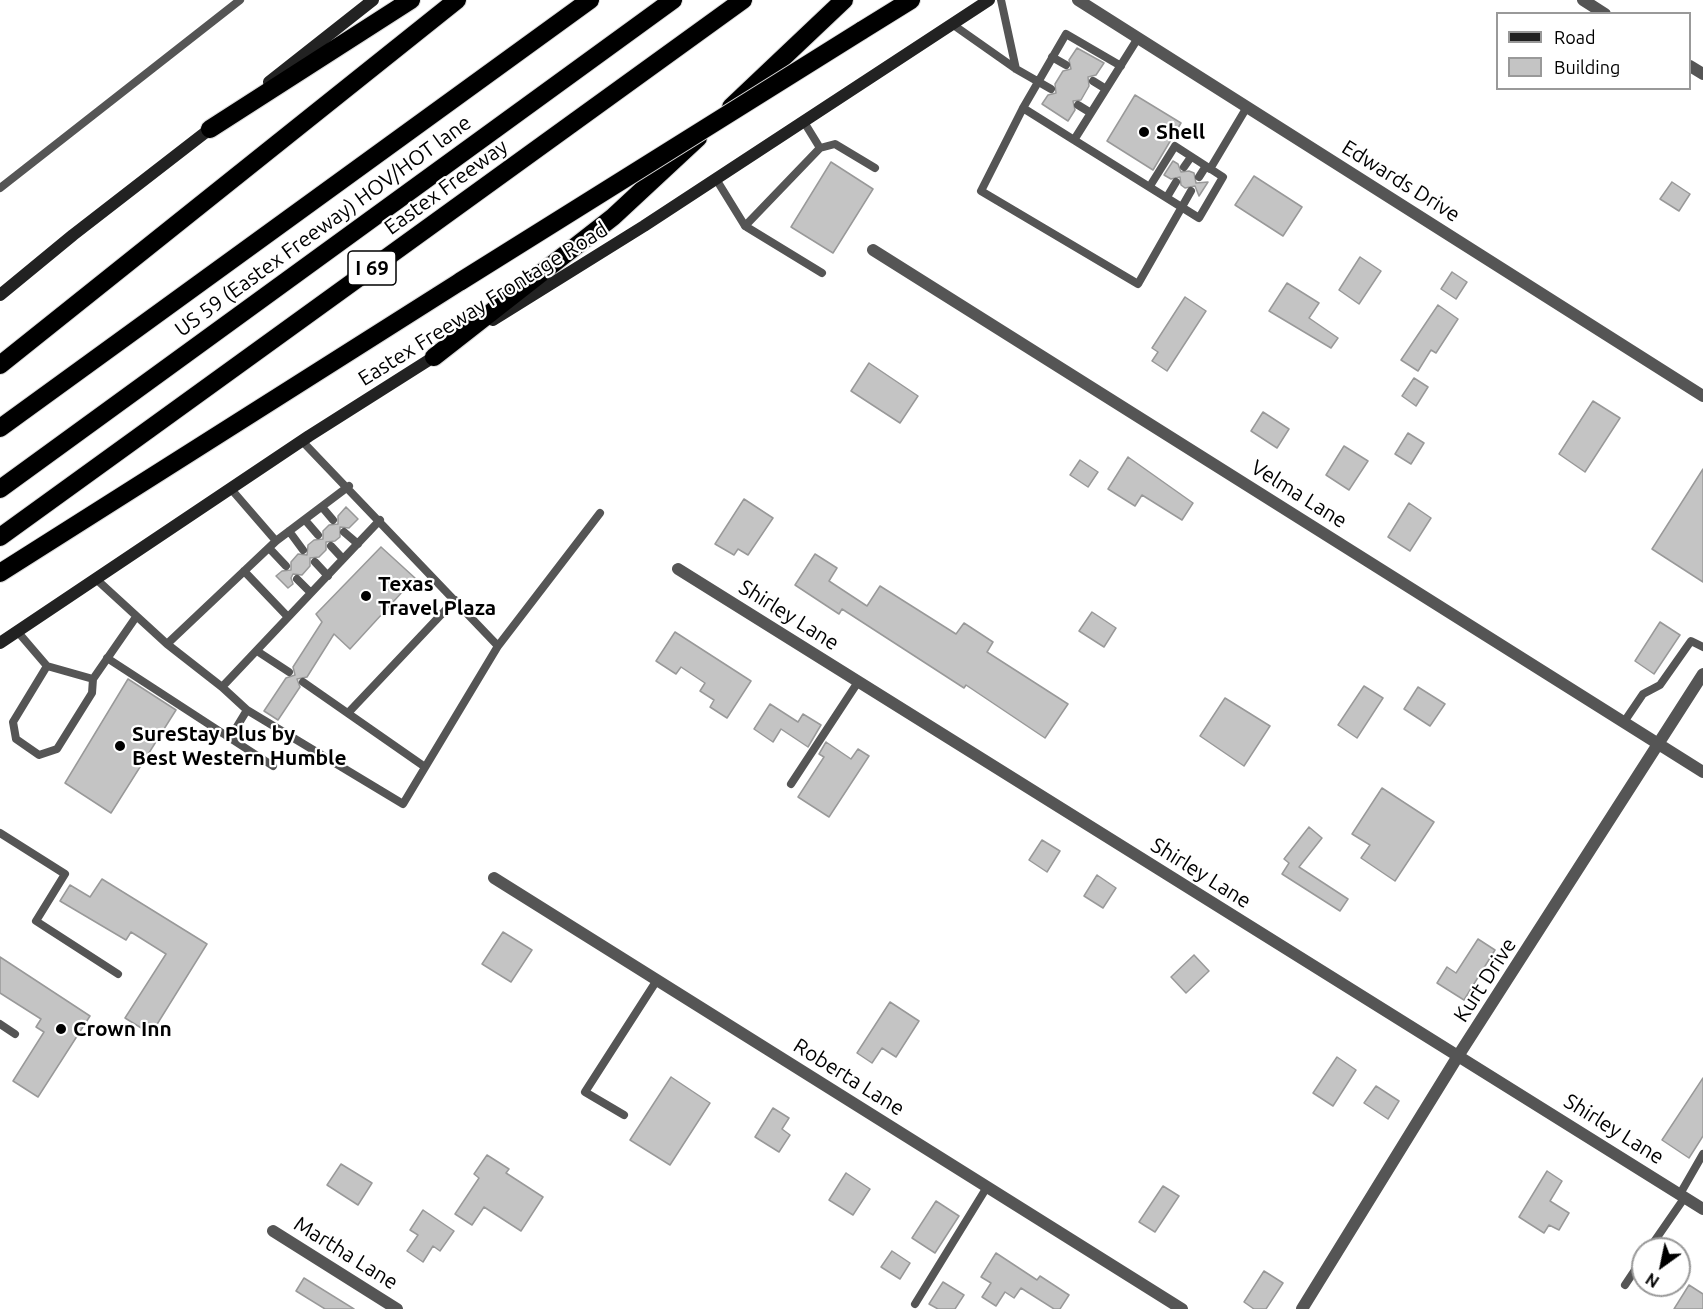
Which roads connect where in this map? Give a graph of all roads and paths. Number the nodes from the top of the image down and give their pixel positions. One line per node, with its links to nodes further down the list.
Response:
1 (240, 0): 43 (lane)
2 (373, 0): 32 (main road)
3 (411, 0): 32 (highway)
4 (457, 0): 52 (highway)
5 (590, 0): 54 (highway)
6 (673, 0): 57 (highway, US 59 (Eastex Freeway) HOV/HOT lane)
7 (743, 0): 67 (highway, Eastex Freeway / I 69)
8 (844, 0): 51 (highway)
9 (897, 0): 17 (highway)
10 (911, 0): 17 (highway)
11 (988, 0): 16 (main road, Eastex Freeway Frontage Road)
12 (1001, 0): 22 (lane)
13 (1078, 0): 18 (street, Edwards Drive)
14 (1583, 0): 15 (street)
15 (1602, 12)
16 (952, 24): 22 (lane); 31 (main road, Eastex Freeway Frontage Road)
17 (861, 31): 77 (highway, bridge)
18 (1138, 38): 21 (lane); 28 (street, Edwards Drive)
19 (1052, 57): 20 (lane); 21 (lane); 23 (lane)
20 (1066, 65)
21 (1121, 66): 26 (lane)
22 (1016, 69): 23 (lane)
23 (1038, 81): 25 (lane); 29 (lane)
24 (1093, 81): 26 (lane)
25 (1051, 89)
26 (1106, 89): 30 (lane)
27 (1078, 105): 30 (lane)
28 (1247, 107): 37 (lane); 53 (street, Edwards Drive)
29 (1023, 108): 33 (lane); 46 (lane)
30 (1091, 113): 33 (lane)
31 (804, 122): 34 (lane); 40 (main road, Eastex Freeway Frontage Road)
32 (210, 129): 50 (main road)
33 (1074, 140): 42 (lane)
34 (820, 148): 38 (lane); 47 (lane)
35 (1191, 157): 36 (lane); 37 (lane); 42 (lane)
36 (1184, 167)
37 (1208, 167): 39 (lane); 46 (lane)
38 (875, 168)
39 (1199, 177)
40 (716, 179): 47 (lane); 51 (main road, Eastex Freeway Frontage Road)
41 (1176, 182): 45 (lane)
42 (1150, 186): 45 (lane)
43 (0, 188)
44 (1191, 191): 46 (lane)
45 (1167, 197): 46 (lane)
46 (1181, 206)
47 (745, 226): 49 (lane)
48 (873, 250): 101 (street, Velma Lane)
49 (822, 273)
50 (0, 295)
51 (434, 357): 55 (main road, Eastex Freeway Frontage Road)
52 (0, 365)
53 (1703, 396)
54 (0, 428)
55 (302, 441): 56 (lane); 58 (main road, Eastex Freeway Frontage Road)
56 (349, 486): 59 (lane); 63 (lane)
57 (0, 489)
58 (231, 489): 69 (lane); 79 (main road, Eastex Freeway Frontage Road)
59 (322, 507): 61 (lane); 62 (lane)
60 (600, 513): 88 (lane)
61 (305, 520): 64 (lane); 66 (lane)
62 (333, 520)
63 (380, 520): 68 (lane); 82 (lane)
64 (289, 531): 69 (lane); 71 (lane)
65 (344, 532): 68 (lane)
66 (318, 535)
67 (0, 537)
68 (358, 544): 72 (lane)
69 (273, 545): 74 (lane); 76 (lane)
70 (331, 546): 72 (lane)
71 (303, 550)
72 (344, 559): 78 (lane)
73 (315, 562): 78 (lane)
74 (286, 566)
75 (678, 569): 97 (street, Shirley Lane)
76 (244, 571): 84 (lane); 87 (lane)
77 (0, 573)
78 (328, 576): 81 (lane)
79 (96, 579): 83 (lane); 85 (main road, Eastex Freeway Frontage Road)
80 (297, 579): 81 (lane)
81 (311, 593): 84 (lane)
82 (455, 600): 88 (lane); 100 (lane)
83 (136, 617): 87 (lane); 91 (lane)
84 (288, 617): 90 (lane)
85 (17, 631): 86 (main road, Eastex Freeway Frontage Road); 92 (lane)
86 (0, 643)
87 (167, 644): 98 (lane)
88 (498, 646): 105 (lane)
89 (1703, 647): 101 (lane)
90 (256, 651): 93 (lane); 98 (lane)
91 (107, 658): 95 (lane); 102 (lane)
92 (47, 666): 95 (lane); 95 (lane)
93 (290, 672)
94 (1703, 674): 103 (street, Kurt Drive)
95 (93, 679)
96 (303, 682): 100 (lane)
97 (858, 682): 107 (lane); 114 (street, Shirley Lane)
98 (222, 687): 99 (lane)
99 (247, 710): 102 (lane); 105 (lane)
100 (348, 713): 105 (lane)
101 (1624, 722): 103 (street, Velma Lane)
102 (230, 738): 104 (lane)
103 (1659, 745): 106 (street, Velma Lane); 114 (street, Kurt Drive)
104 (273, 766)
105 (425, 767)
106 (1703, 772)
107 (791, 784)
108 (0, 833): 110 (lane)
109 (494, 878): 111 (street, Roberta Lane)
110 (118, 974)
111 (657, 980): 115 (lane); 117 (street, Roberta Lane)
112 (0, 1024): 113 (lane)
113 (15, 1034)
114 (1458, 1056): 118 (street, Shirley Lane); 127 (street, Kurt Drive)
115 (624, 1115)
116 (1703, 1154): 118 (lane)
117 (987, 1187): 124 (lane); 126 (street, Roberta Lane)
118 (1682, 1196): 119 (street, Shirley Lane); 121 (lane)
119 (1703, 1209)
120 (273, 1231): 125 (street, Martha Lane)
121 (1656, 1237)
122 (1631, 1276): 123 (lane)
123 (1625, 1285)
124 (915, 1304)
125 (398, 1309)
126 (1182, 1309)
127 (1302, 1309)

